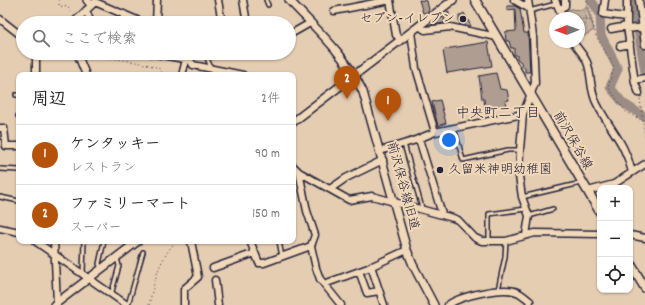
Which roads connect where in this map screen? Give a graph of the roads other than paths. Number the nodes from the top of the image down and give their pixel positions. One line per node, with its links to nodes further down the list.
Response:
1 (157, 0): 24 (street)
2 (218, 0): 25 (street)
3 (243, 0): 26 (street)
4 (266, 0): 17 (lane)
5 (289, 0): 29 (street, 前沢保谷線旧道)
6 (390, 0): 19 (street); 38 (street)
7 (453, 0): 30 (street)
8 (475, 0): 37 (main road, 前沢保谷線)
9 (514, 0): 18 (street)
10 (528, 0): 18 (street)
11 (565, 0): 16 (street)
12 (605, 0): 27 (street)
13 (627, 0): 27 (street)
14 (639, 0): 31 (street)
15 (91, 3): 20 (street); 21 (street); 22 (street)
16 (557, 4): 18 (lane)
17 (268, 5)
18 (529, 9): 56 (street)
19 (334, 11)
20 (124, 14): 23 (street)
21 (79, 16)
22 (91, 16)
23 (128, 16)
24 (156, 16)
25 (221, 16)
26 (246, 16)
27 (626, 17): 32 (street)
28 (0, 19): 34 (street)
29 (310, 23): 35 (street); 53 (street, 前沢保谷線旧道)
30 (419, 26): 36 (street); 37 (street)
31 (644, 27): 32 (street); 40 (street)
32 (627, 28): 33 (street); 39 (street)
33 (611, 29)
34 (16, 31)
35 (296, 31)
36 (411, 32): 38 (street); 62 (street)
37 (498, 37): 56 (main road, 前沢保谷線)
38 (400, 39): 53 (street)
39 (630, 44): 41 (street); 55 (street)
40 (645, 45)
41 (620, 46)
42 (578, 48): 74 (street)
43 (36, 60): 49 (street)
44 (80, 60): 50 (street)
45 (186, 60): 51 (street)
46 (189, 60): 48 (street)
47 (208, 60): 48 (lane)
48 (212, 70): 52 (street)
49 (36, 72)
50 (85, 72)
51 (183, 72)
52 (224, 72)
53 (354, 74): 59 (street); 67 (street, 前沢保谷線旧道)
54 (645, 78): 55 (street)
55 (635, 80): 57 (street)
56 (530, 93): 58 (street); 75 (main road, 前沢保谷線)
57 (639, 93)
58 (523, 114): 61 (street); 66 (street)
59 (296, 120)
60 (0, 128): 65 (street)
61 (454, 128): 62 (street); 66 (lane)
62 (435, 132): 63 (street)
63 (419, 139): 64 (street); 86 (street)
64 (404, 144): 67 (street); 83 (lane)
65 (16, 146)
66 (520, 150): 79 (street)
67 (380, 151): 68 (street, 前沢保谷線旧道)
68 (383, 160): 76 (street); 81 (street, 前沢保谷線旧道)
69 (645, 164): 74 (street)
70 (0, 169): 71 (lane)
71 (16, 170)
72 (296, 170): 76 (street)
73 (296, 172): 104 (street)
74 (632, 172): 77 (street)
75 (583, 183): 77 (main road, 前沢保谷線); 79 (lane)
76 (330, 190): 81 (street)
77 (588, 191): 82 (main road, 前沢保谷線)
78 (0, 197): 80 (lane)
79 (522, 197): 84 (street)
80 (16, 200)
81 (394, 203): 83 (street); 105 (street, 前沢保谷線旧道)
82 (597, 207)
83 (422, 208): 86 (street)
84 (526, 209): 87 (street); 95 (lane)
85 (553, 209): 87 (lane)
86 (442, 214): 95 (street)
87 (529, 216): 91 (street)
88 (0, 228): 89 (street)
89 (16, 231)
90 (597, 234): 91 (street)
91 (526, 235): 94 (street)
92 (633, 236): 93 (street)
93 (645, 238)
94 (506, 241): 95 (street); 122 (lane)
95 (489, 242)
96 (39, 244): 108 (street)
97 (54, 244): 108 (street)
98 (84, 244): 116 (lane)
99 (103, 244): 114 (lane)
100 (134, 244): 110 (street)
101 (192, 244): 126 (street)
102 (251, 244): 107 (street)
103 (280, 244): 109 (lane)
104 (311, 246): 109 (street); 119 (street)
105 (407, 250): 111 (street); 130 (street, 前沢保谷線旧道)
106 (142, 252): 125 (lane)
107 (255, 254): 109 (street); 112 (street)
108 (55, 256): 116 (street); 124 (street)
109 (282, 257)
110 (117, 258): 114 (street); 123 (lane)
111 (371, 266): 115 (street); 121 (street)
112 (213, 268)
113 (633, 268): 120 (main road)
114 (102, 269): 117 (street)
115 (359, 271): 119 (street); 121 (street)
116 (83, 273): 117 (street)
117 (90, 278): 123 (street); 124 (street)
118 (216, 280): 127 (street)
119 (324, 284): 128 (street)
120 (645, 288)
121 (379, 291): 129 (street)
122 (498, 291): 131 (street); 132 (street)
123 (111, 295): 125 (street)
124 (54, 304)
125 (128, 305)
126 (184, 305)
127 (218, 305)
128 (341, 305)
129 (384, 305)
130 (434, 305)
131 (448, 305)
132 (529, 305)

